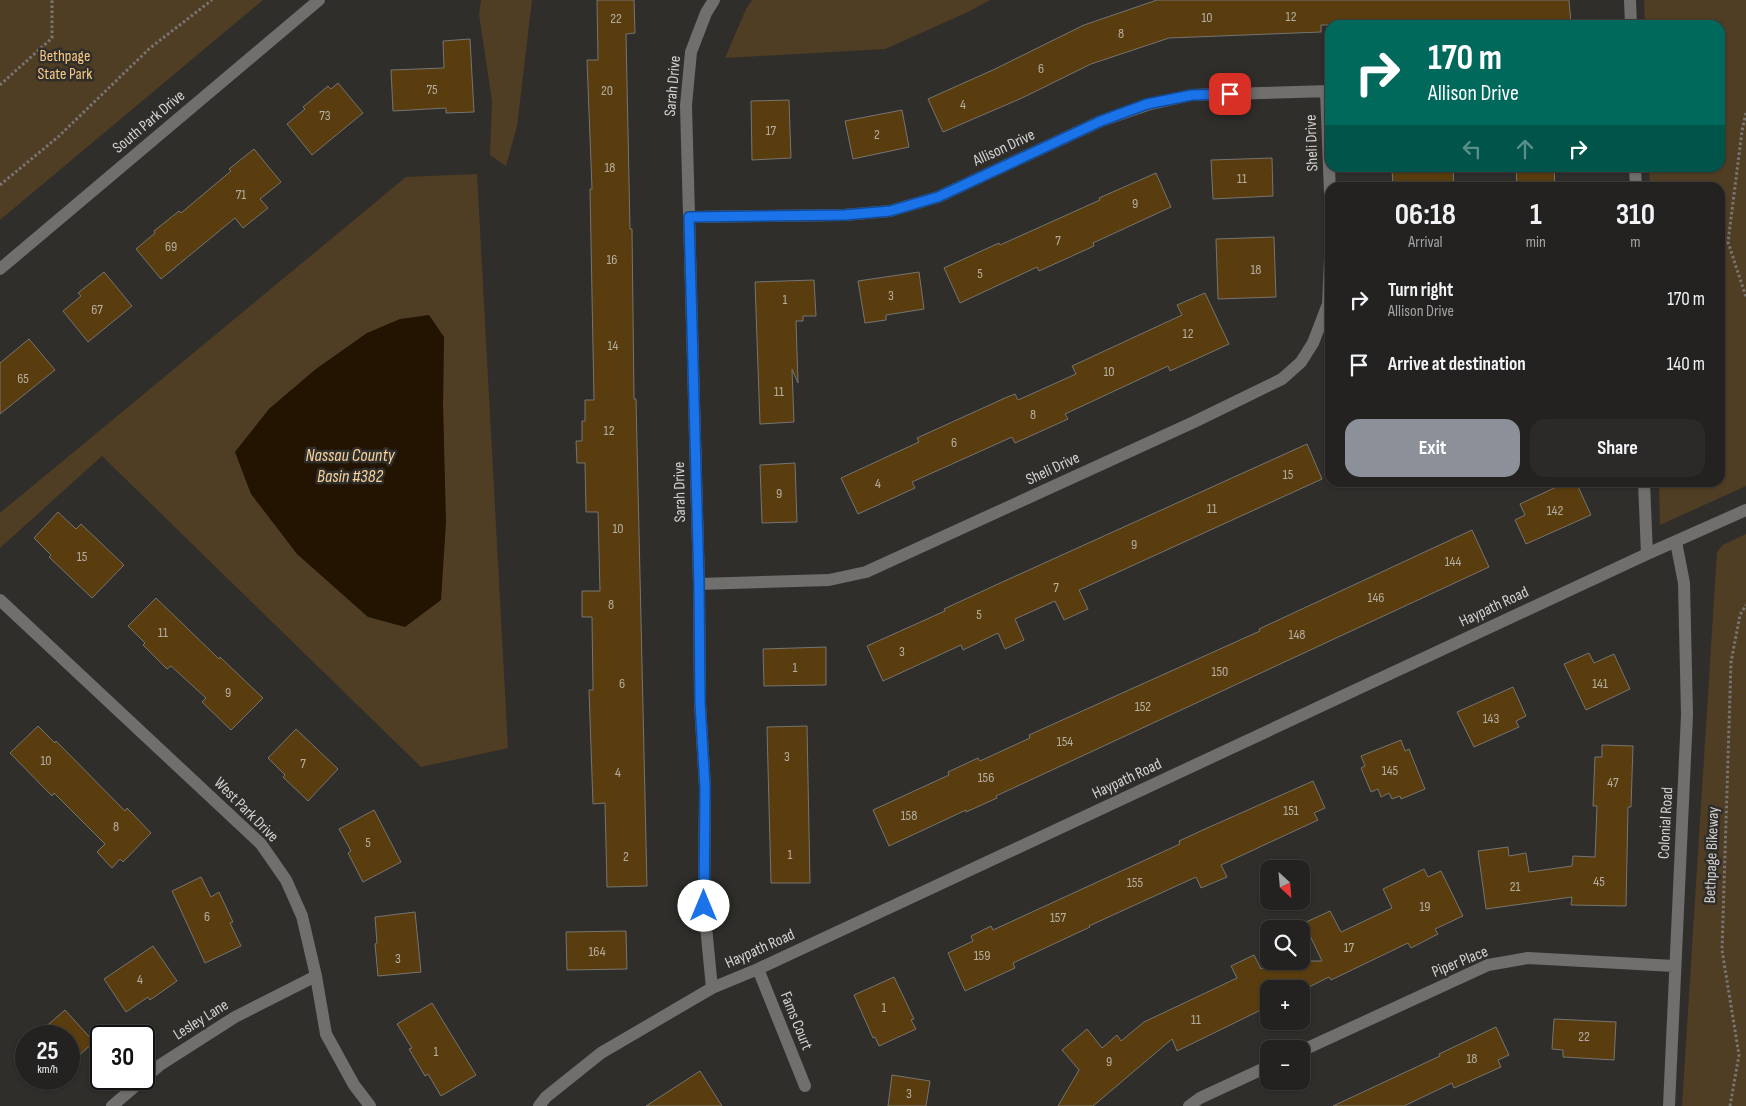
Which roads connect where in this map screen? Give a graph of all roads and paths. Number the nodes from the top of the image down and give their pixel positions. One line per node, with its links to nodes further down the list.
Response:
1 (52, 0): 7 (path)
2 (212, 0): 10 (path)
3 (319, 0): 12 (street, South Park Drive)
4 (714, 0): 11 (street, Sarah Drive)
5 (1630, 0): 6 (street)
6 (1631, 20)
7 (0, 85)
8 (1325, 91): 11 (street, Allison Drive)
9 (1746, 113): 13 (path)
10 (0, 185)
11 (689, 217): 19 (street, Sarah Drive)
12 (0, 269)
13 (1746, 297)
14 (1325, 312): 19 (street, Sheli Drive)
15 (1644, 487): 18 (street)
16 (1746, 510): 17 (street, Haypath Road)
17 (1676, 542): 18 (street, Haypath Road); 22 (street, Colonial Road)
18 (1647, 554): 23 (street, Haypath Road)
19 (699, 584): 25 (street, Sarah Drive)
20 (0, 600): 24 (street, West Park Drive)
21 (1746, 605): 34 (path, Bethpage Bikeway)
22 (1674, 966): 26 (street, Piper Place); 33 (street, Colonial Road)
23 (758, 969): 25 (street, Haypath Road); 28 (street, Fams Court)
24 (316, 976): 29 (street, Lesley Lane); 30 (street, West Park Drive)
25 (712, 988): 31 (street, Haypath Road)
26 (1310, 1047)
27 (1260, 1070): 32 (street)
28 (805, 1086)
29 (112, 1106)
30 (370, 1106)
31 (539, 1106)
32 (1189, 1106)
33 (1669, 1106)
34 (1730, 1106)

